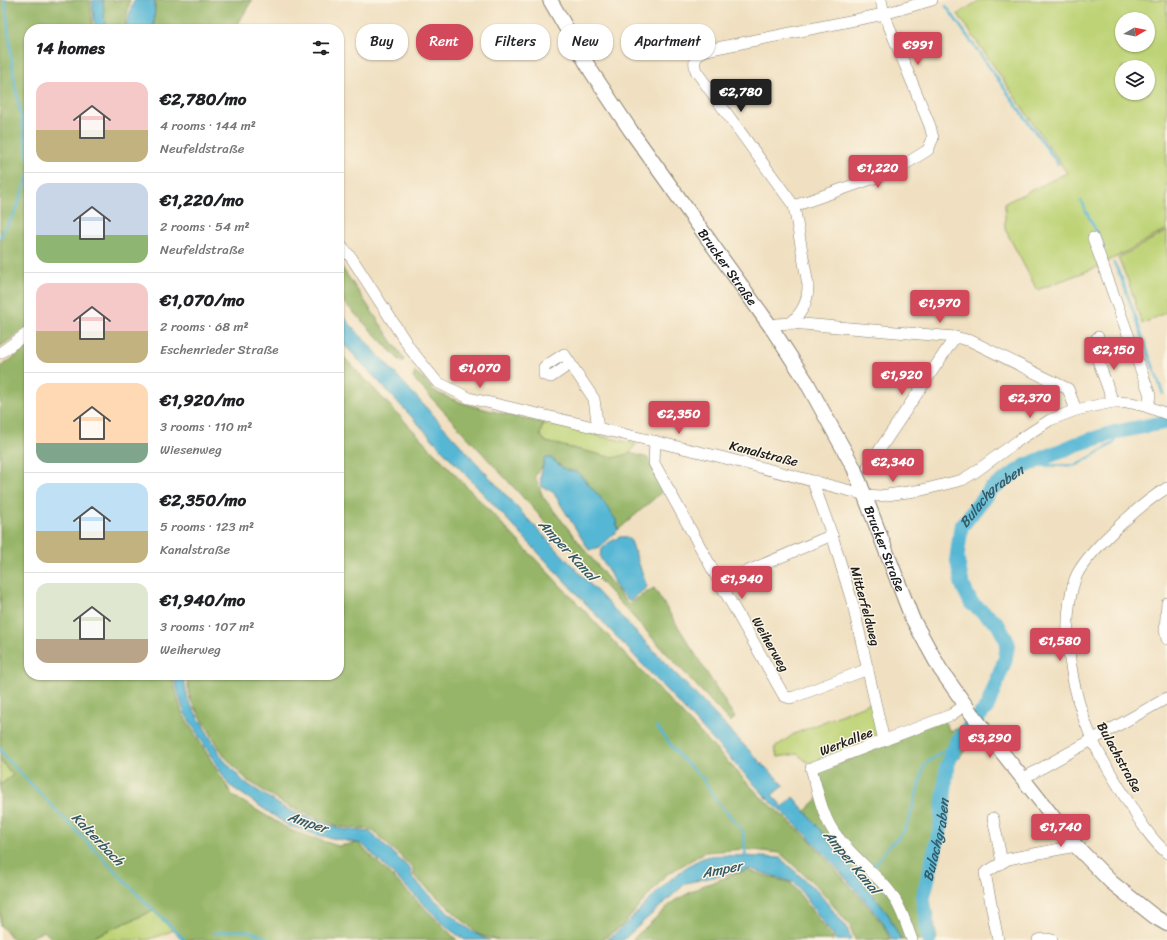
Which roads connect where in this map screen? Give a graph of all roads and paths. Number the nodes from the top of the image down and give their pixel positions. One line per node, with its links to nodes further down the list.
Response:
1 (550, 0): 9 (main road, Brucker Straße)
2 (881, 0): 4 (street)
3 (932, 0): 4 (street)
4 (884, 14): 5 (street); 5 (street)
5 (794, 206): 8 (street)
6 (1093, 238): 16 (street)
7 (344, 249): 19 (street, Kanalstraße)
8 (791, 323): 9 (street); 11 (street)
9 (771, 327): 24 (main road, Brucker Straße)
10 (24, 336): 13 (street)
11 (955, 337): 17 (street); 21 (street)
12 (1098, 337): 15 (street)
13 (0, 353)
14 (570, 364): 19 (street)
15 (1113, 402): 16 (street); 17 (street, Kanalstraße)
16 (1148, 407): 18 (street)
17 (1076, 410): 24 (street, Kanalstraße)
18 (1164, 413)
19 (598, 429): 20 (street, Kanalstraße)
20 (655, 441): 22 (street, Kanalstraße); 26 (street, Weiherweg)
21 (868, 467)
22 (815, 481): 24 (street, Kanalstraße); 25 (street, Mitterfeldweg)
23 (1167, 488): 32 (street, Bulachstraße)
24 (866, 495): 31 (main road, Brucker Straße)
25 (832, 535): 26 (street); 29 (street, Mitterfeldweg)
26 (720, 583): 29 (street, Weiherweg)
27 (1167, 603): 28 (street)
28 (1167, 639)
29 (868, 669): 33 (street, Mitterfeldweg)
30 (1167, 698): 32 (street)
31 (972, 714): 33 (street, Werkallee); 34 (main road, Brucker Straße)
32 (1092, 740): 34 (street); 37 (street, Bulachstraße)
33 (884, 741): 40 (street, Werkallee)
34 (1022, 779): 36 (main road, Brucker Straße)
35 (993, 818): 38 (street)
36 (1076, 846): 38 (street); 39 (main road, Brucker Straße)
37 (1167, 853)
38 (1002, 862): 41 (street)
39 (1167, 924)
40 (912, 940)
41 (998, 940)
42 (1038, 940): 43 (street)
43 (1052, 940)

